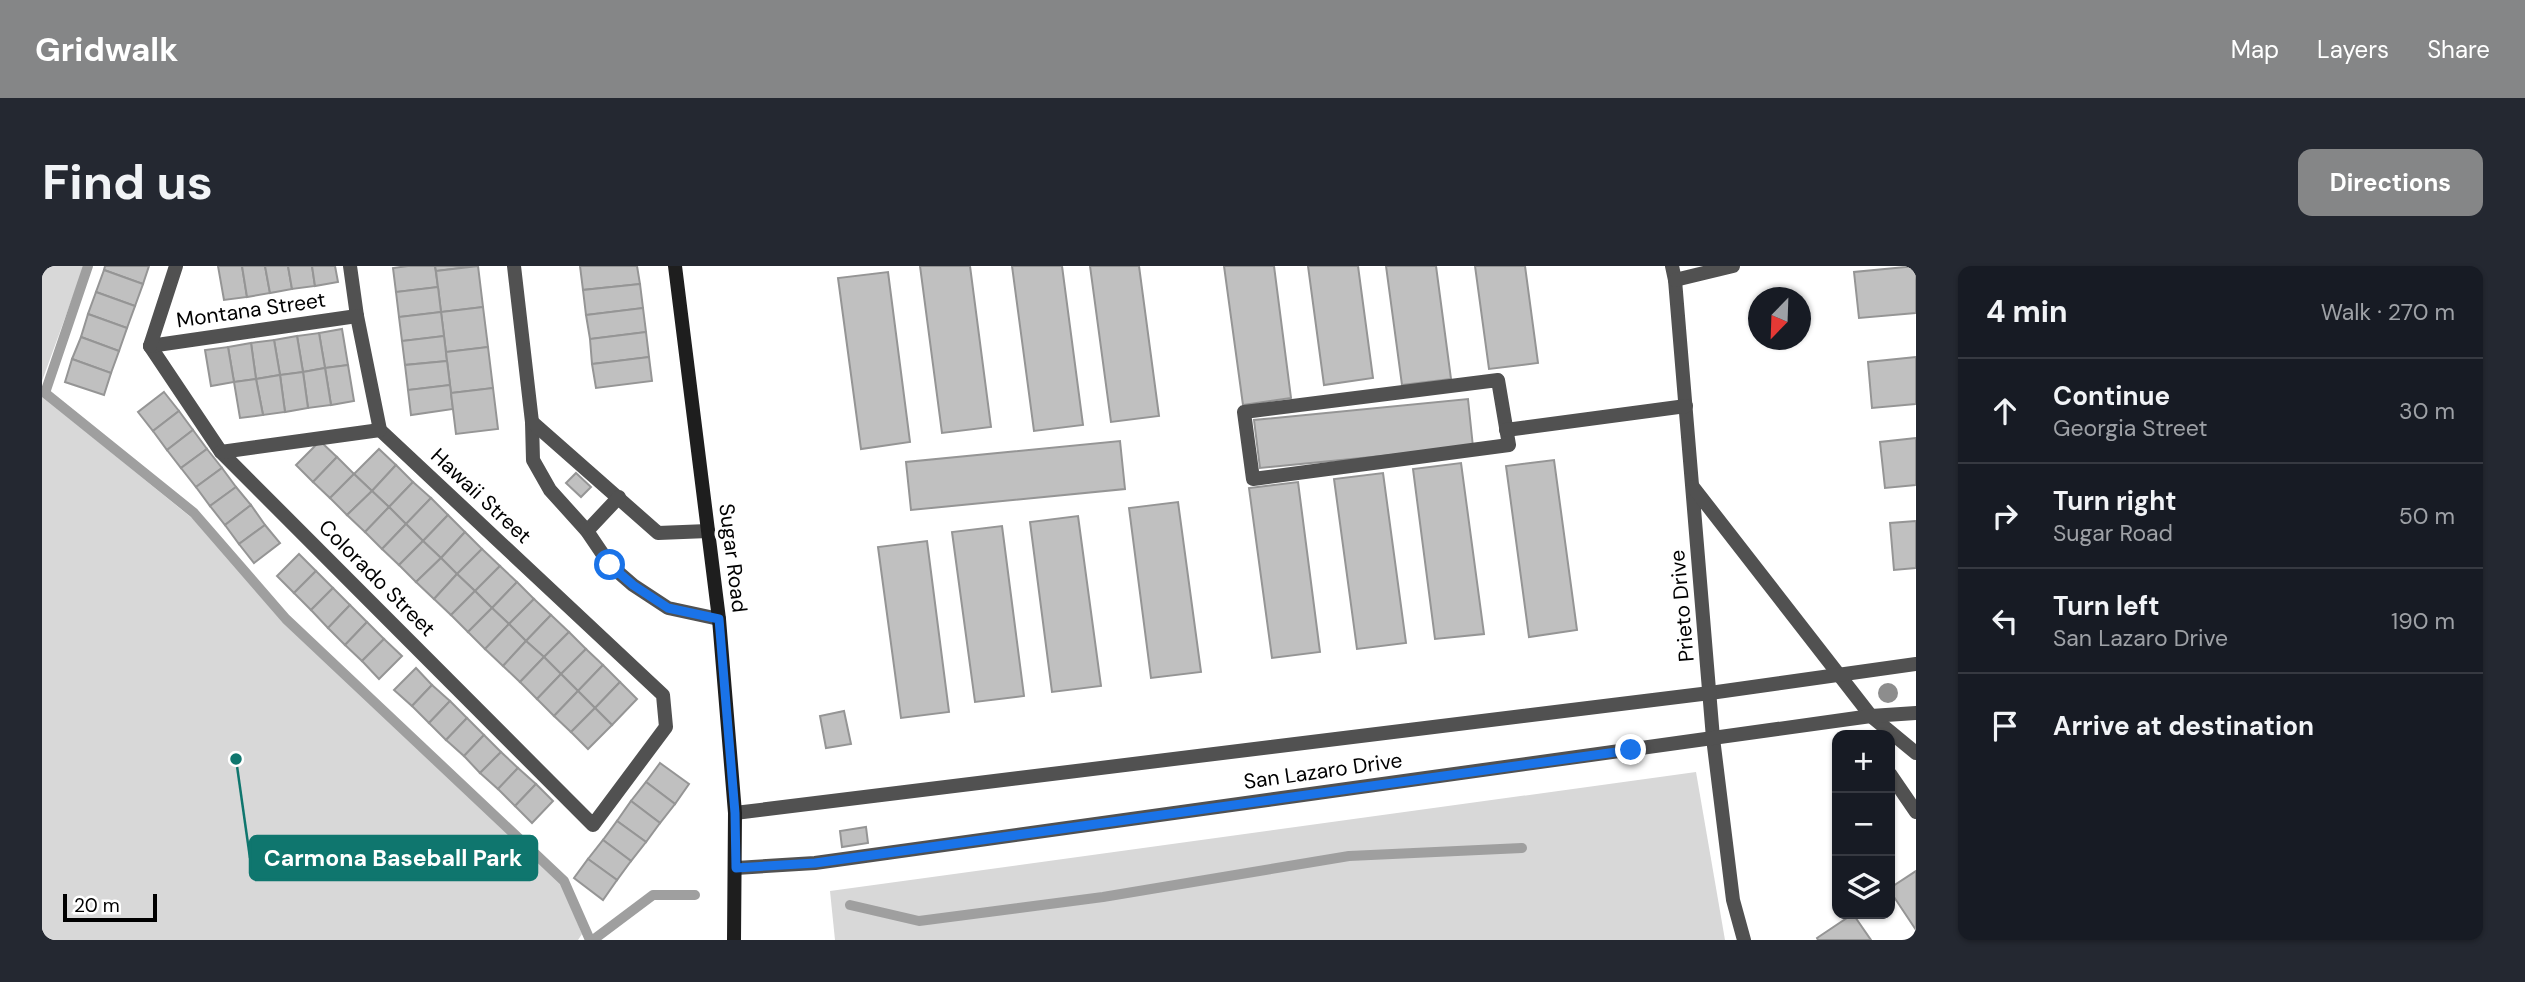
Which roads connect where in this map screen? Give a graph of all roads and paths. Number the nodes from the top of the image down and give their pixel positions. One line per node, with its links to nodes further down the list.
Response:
1 (176, 266): 8 (street)
2 (350, 266): 7 (street)
3 (514, 266): 10 (street)
4 (675, 266): 17 (main road, Sugar Road)
5 (1732, 266): 6 (street)
6 (1674, 273): 9 (street, Prieto Drive)
7 (357, 316): 8 (street, Montana Street); 11 (street)
8 (150, 346): 13 (street, Colorado Street)
9 (1686, 406): 12 (street); 14 (street, Prieto Drive)
10 (532, 422): 15 (street); 16 (street)
11 (380, 430): 13 (street); 30 (street, Hawaii Street)
12 (1506, 430): 12 (street)
13 (221, 452): 30 (street, Colorado Street)
14 (1693, 486): 20 (street); 21 (street, Prieto Drive)
15 (619, 497): 16 (street); 17 (street)
16 (587, 531): 18 (street)
17 (708, 531): 18 (main road, Sugar Road)
18 (719, 619): 29 (main road, Sugar Road)
19 (1916, 664): 20 (street, San Lazaro Drive)
20 (1839, 675): 21 (street, San Lazaro Drive); 23 (street)
21 (1710, 693): 25 (street, Prieto Drive); 29 (street, San Lazaro Drive)
22 (1916, 713): 23 (street, San Lazaro Drive)
23 (1871, 716): 24 (street); 25 (street, San Lazaro Drive); 26 (street)
24 (1874, 730)
25 (1713, 738): 31 (street, San Lazaro Drive); 33 (street, Prieto Drive)
26 (1916, 754)
27 (1895, 781): 28 (street)
28 (1916, 812)
29 (735, 813): 31 (main road, Sugar Road)
30 (593, 825)
31 (736, 868): 32 (main road, Sugar Road)
32 (734, 940)
33 (1744, 940)

